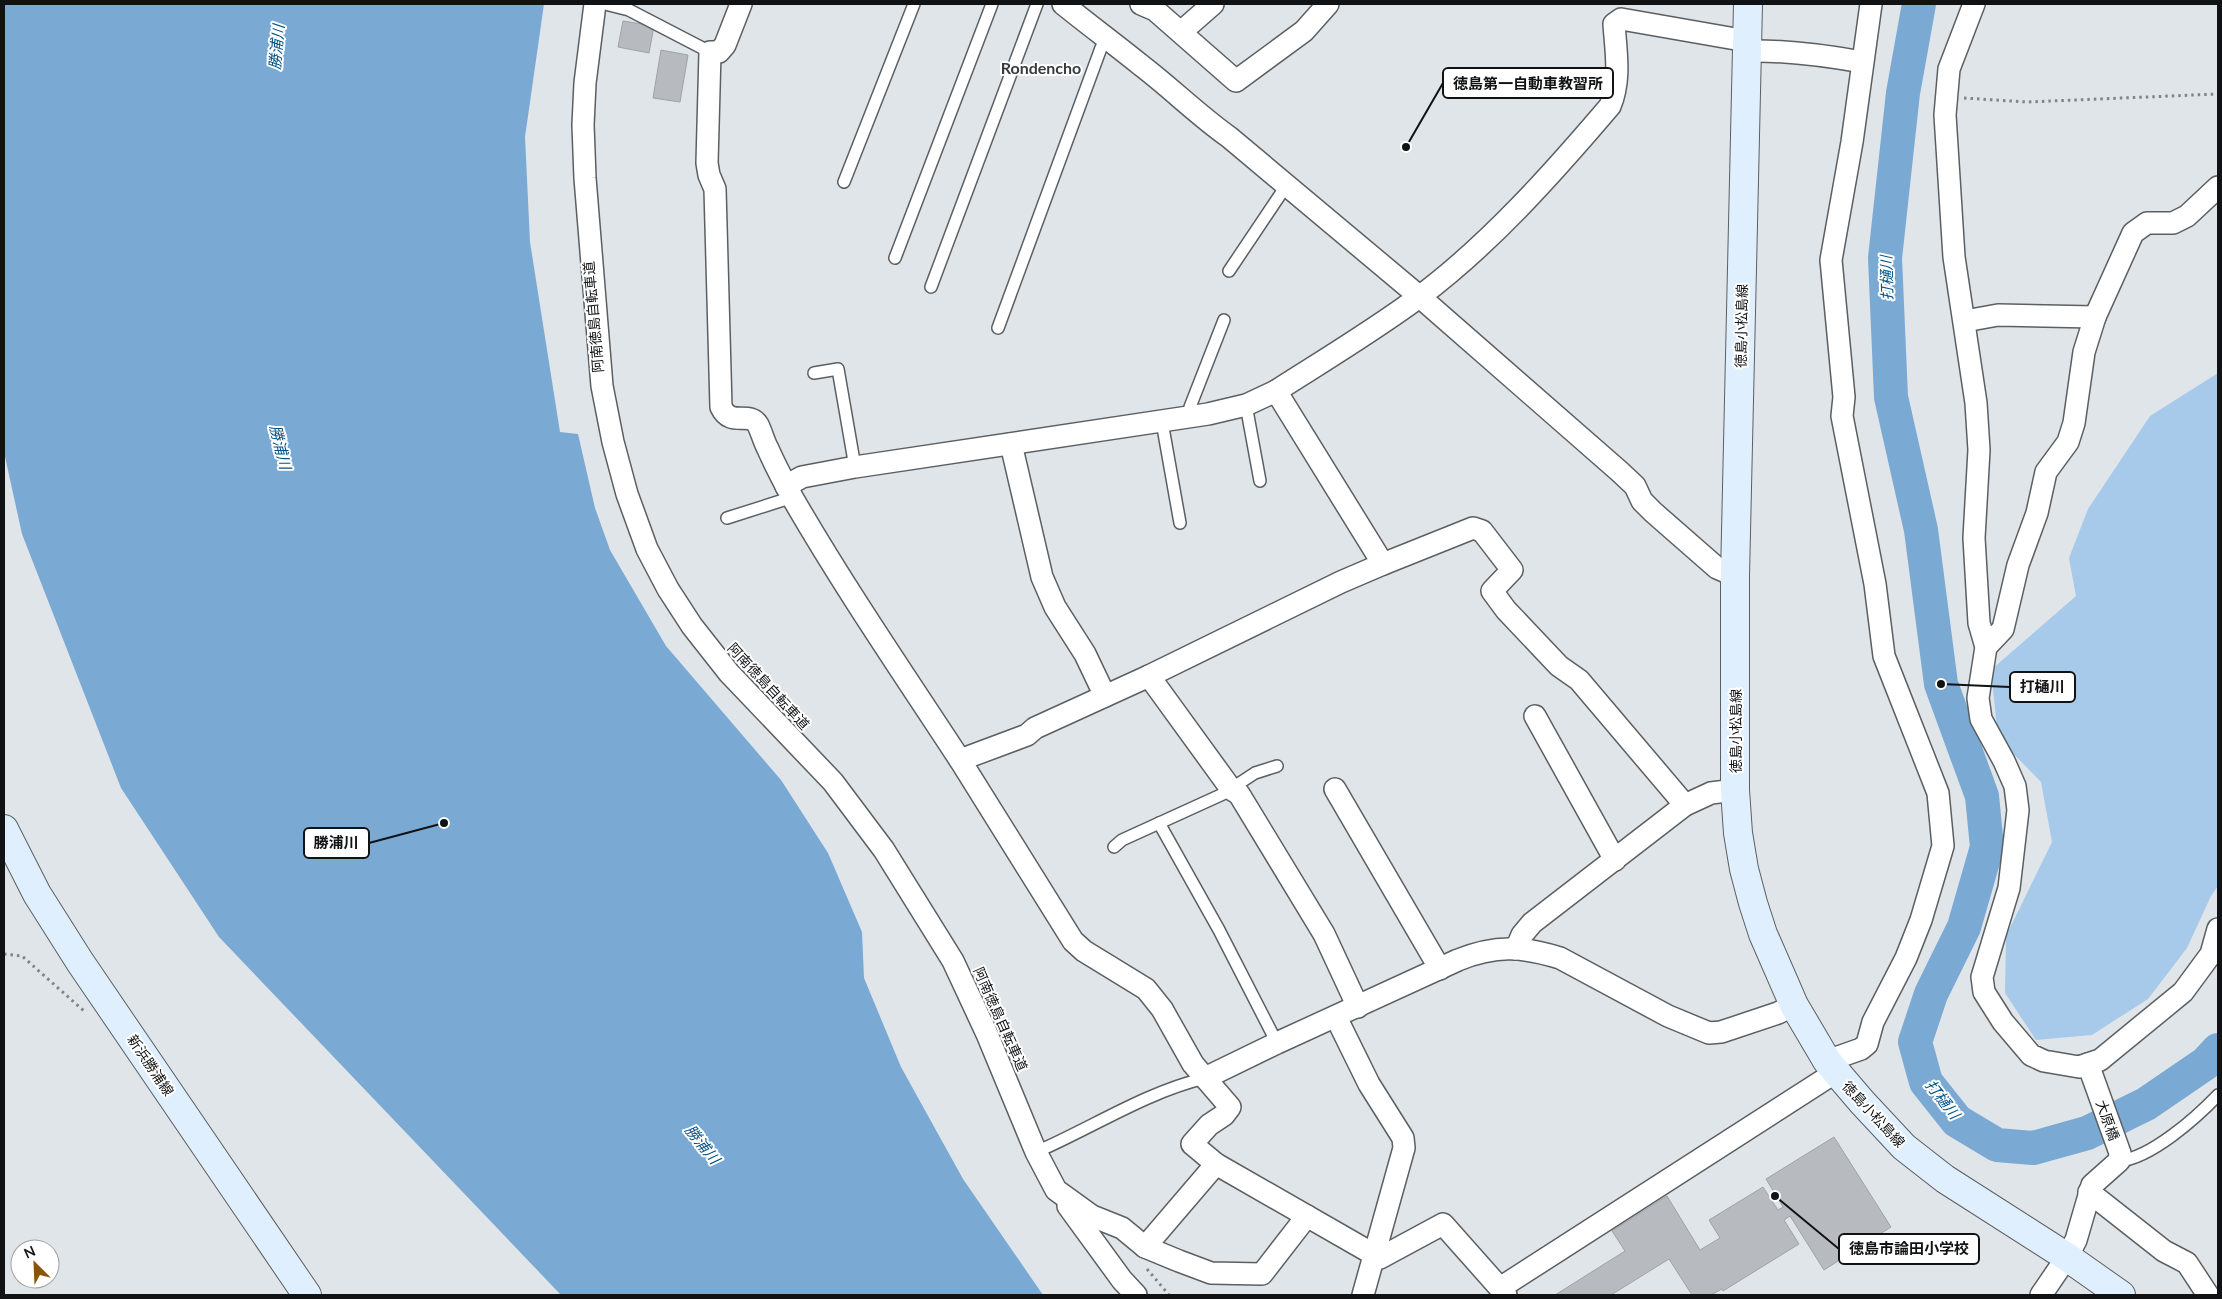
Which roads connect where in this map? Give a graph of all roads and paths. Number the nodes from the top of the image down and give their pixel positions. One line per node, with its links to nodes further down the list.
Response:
1 (595, 4): 72 (street)
2 (605, 4): 17 (lane)
3 (741, 4): 17 (street)
4 (914, 4): 21 (lane)
5 (992, 4): 24 (lane)
6 (1036, 4): 26 (lane)
7 (1063, 4): 15 (street)
8 (1141, 4): 14 (street)
9 (1213, 4): 14 (street)
10 (1328, 4): 14 (street)
11 (1748, 4): 16 (main road, 徳島小松島線)
12 (1871, 4): 18 (street)
13 (1974, 4): 20 (street)
14 (1181, 32)
15 (1106, 40): 22 (street); 31 (lane)
16 (1747, 46): 18 (street); 27 (street); 44 (main road, 徳島小松島線)
17 (710, 52): 40 (street)
18 (1862, 62): 69 (street)
19 (2218, 94): 20 (path)
20 (1946, 97): 30 (street)
21 (844, 182)
22 (1286, 186): 25 (lane); 27 (street)
23 (2218, 186): 28 (street)
24 (895, 258)
25 (1229, 271)
26 (931, 287)
27 (1420, 297): 33 (street); 44 (street)
28 (2095, 317): 30 (street); 45 (street)
29 (1224, 320): 35 (lane)
30 (1965, 321): 45 (street)
31 (998, 328)
32 (814, 373): 38 (lane)
33 (1276, 392): 34 (street); 43 (street)
34 (1246, 405): 35 (street); 39 (lane)
35 (1191, 417): 36 (street)
36 (1162, 422): 37 (street); 42 (lane)
37 (1011, 444): 38 (street); 47 (street)
38 (855, 467): 40 (street)
39 (1260, 481)
40 (789, 492): 41 (lane); 49 (street)
41 (727, 518)
42 (1180, 523)
43 (1383, 564): 46 (street); 54 (street)
44 (1735, 576): 53 (main road, 徳島小松島線)
45 (1986, 646): 68 (street)
46 (1149, 676): 47 (street); 51 (street)
47 (1105, 696): 49 (street)
48 (1535, 716): 58 (street)
49 (960, 760): 70 (street)
50 (1277, 766): 51 (lane)
51 (1231, 789): 55 (lane); 64 (street)
52 (1335, 789): 62 (street)
53 (1735, 790): 54 (street); 63 (main road, 徳島小松島線)
54 (1685, 805): 58 (street)
55 (1159, 823): 57 (lane); 67 (lane)
56 (4, 829): 82 (main road, 新浜勝浦線)
57 (1114, 847)
58 (1616, 860): 60 (street)
59 (2218, 929): 68 (street)
60 (1516, 949): 62 (street); 63 (street)
61 (4, 954): 65 (path)
62 (1440, 969): 64 (street)
63 (1794, 1006): 69 (main road, 徳島小松島線)
64 (1358, 1007): 66 (street)
65 (88, 1014)
66 (1336, 1017): 67 (street); 78 (street)
67 (1277, 1043): 70 (street)
68 (2088, 1064): 73 (street, 大原橋)
69 (1832, 1066): 80 (main road, 徳島小松島線); 81 (street)
70 (1205, 1078): 72 (lane); 74 (street)
71 (2218, 1095): 73 (lane)
72 (1041, 1150): 75 (street)
73 (2119, 1157): 76 (street)
74 (1216, 1164): 77 (street); 79 (street)
75 (1056, 1190): 79 (street); 83 (street)
76 (2089, 1192): 80 (street); 88 (street)
77 (1307, 1216): 78 (street); 79 (street)
78 (1374, 1254): 81 (street); 85 (street)
79 (1145, 1257): 84 (path)
80 (2067, 1257): 86 (street); 87 (main road, 徳島小松島線)
81 (1503, 1292)
82 (307, 1295)
83 (1136, 1295)
84 (1169, 1295)
85 (1363, 1295)
86 (2041, 1295)
87 (2121, 1295)
88 (2208, 1295)

